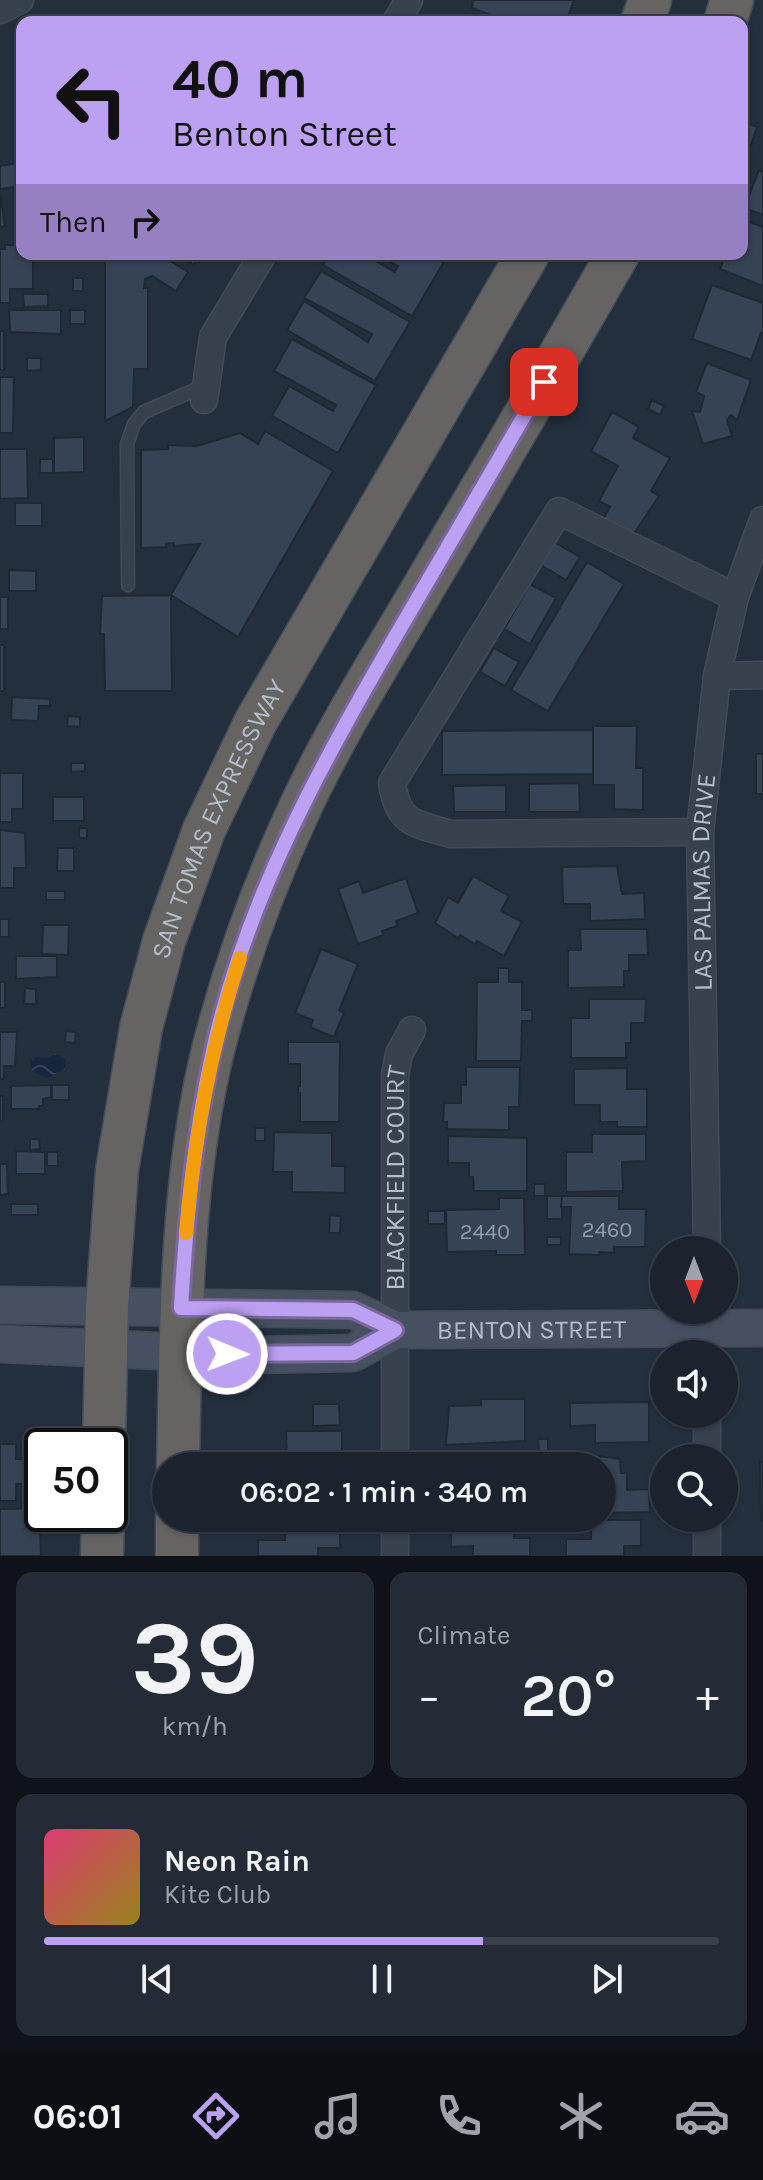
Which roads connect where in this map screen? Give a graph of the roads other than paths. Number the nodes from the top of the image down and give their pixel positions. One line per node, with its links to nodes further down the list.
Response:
1 (20, 0): 2 (street)
2 (0, 10)
3 (259, 260): 6 (street)
4 (525, 260): 16 (highway, SAN TOMAS EXPRESSWAY)
5 (615, 260): 17 (highway)
6 (205, 392): 8 (lane)
7 (763, 520): 9 (street, LAS PALMAS DRIVE)
8 (128, 585)
9 (735, 597): 11 (street, LAS PALMAS DRIVE); 12 (street)
10 (763, 675): 11 (street)
11 (717, 676): 12 (street, LAS PALMAS DRIVE)
12 (700, 832): 14 (street, LAS PALMAS DRIVE)
13 (412, 1030): 19 (street, BLACKFIELD COURT)
14 (707, 1236)
15 (0, 1305): 16 (main road, BENTON STREET)
16 (107, 1306): 17 (main road, BENTON STREET); 22 (highway, SAN TOMAS EXPRESSWAY)
17 (181, 1308): 19 (main road, BENTON STREET); 23 (highway)
18 (763, 1328): 20 (main road, BENTON STREET)
19 (395, 1330): 20 (main road, BENTON STREET); 23 (main road, BENTON STREET); 26 (street, BLACKFIELD COURT)
20 (707, 1331)
21 (0, 1344): 22 (main road, BENTON STREET)
22 (105, 1350): 23 (main road, BENTON STREET); 24 (highway, SAN TOMAS EXPRESSWAY)
23 (180, 1353): 25 (highway)
24 (104, 1428)
25 (178, 1452)
26 (395, 1452)
27 (103, 1532): 31 (highway)
28 (177, 1532): 32 (highway)
29 (395, 1532): 33 (street)
30 (707, 1532): 34 (street)
31 (102, 1556)
32 (177, 1556)
33 (395, 1556)
34 (707, 1556)

